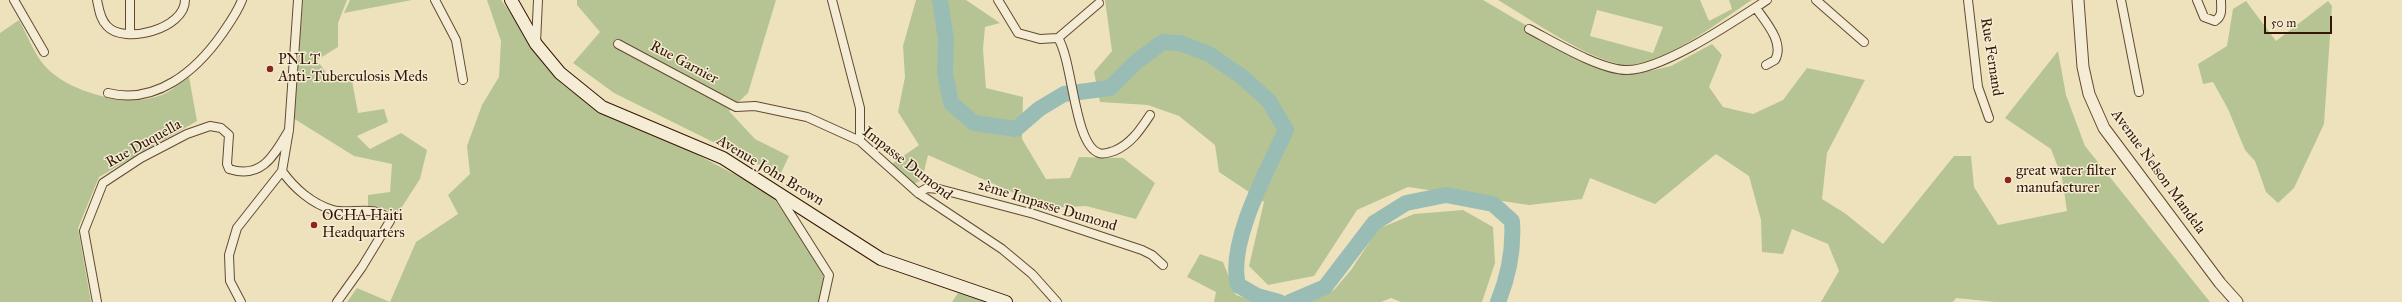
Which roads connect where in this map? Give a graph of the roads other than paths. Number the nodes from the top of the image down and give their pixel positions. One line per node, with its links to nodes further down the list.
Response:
1 (14, 0): 27 (street)
2 (97, 0): 22 (street)
3 (130, 0): 22 (street)
4 (185, 0): 22 (street)
5 (242, 0): 31 (street)
6 (298, 0): 35 (street)
7 (435, 0): 29 (street)
8 (511, 0): 25 (main road, Avenue John Brown)
9 (538, 0): 25 (street)
10 (832, 0): 36 (street)
11 (998, 0): 23 (street)
12 (1767, 0): 20 (street)
13 (1816, 0): 24 (street)
14 (1968, 0): 34 (street, Rue Fernand)
15 (2078, 0): 47 (street, Avenue Nelson Mandela)
16 (2121, 0): 30 (street)
17 (2197, 0): 18 (street)
18 (2220, 0)
19 (1099, 3): 23 (street)
20 (1756, 8): 21 (street); 28 (street)
21 (1529, 29)
22 (130, 34)
23 (1058, 38): 33 (street)
24 (1864, 42)
25 (536, 44): 38 (main road, Avenue John Brown)
26 (618, 44): 32 (street, Rue Garnier)
27 (44, 52)
28 (1766, 65)
29 (463, 80)
30 (2139, 92)
31 (108, 93)
32 (736, 107): 36 (street, Impasse Dumond)
33 (1150, 115)
34 (1989, 118)
35 (289, 130): 37 (street); 41 (street, Rue Duquella)
36 (860, 141): 39 (street, Impasse Dumond)
37 (282, 171): 42 (street); 43 (street)
38 (776, 191): 44 (street); 45 (main road, Avenue John Brown)
39 (918, 193): 40 (street, 2ème Impasse Dumond); 46 (street, Impasse Dumond)
40 (1164, 265)
41 (97, 302)
42 (241, 302)
43 (337, 302)
44 (823, 302)
45 (1006, 302)
46 (1057, 302)
47 (2237, 302)

